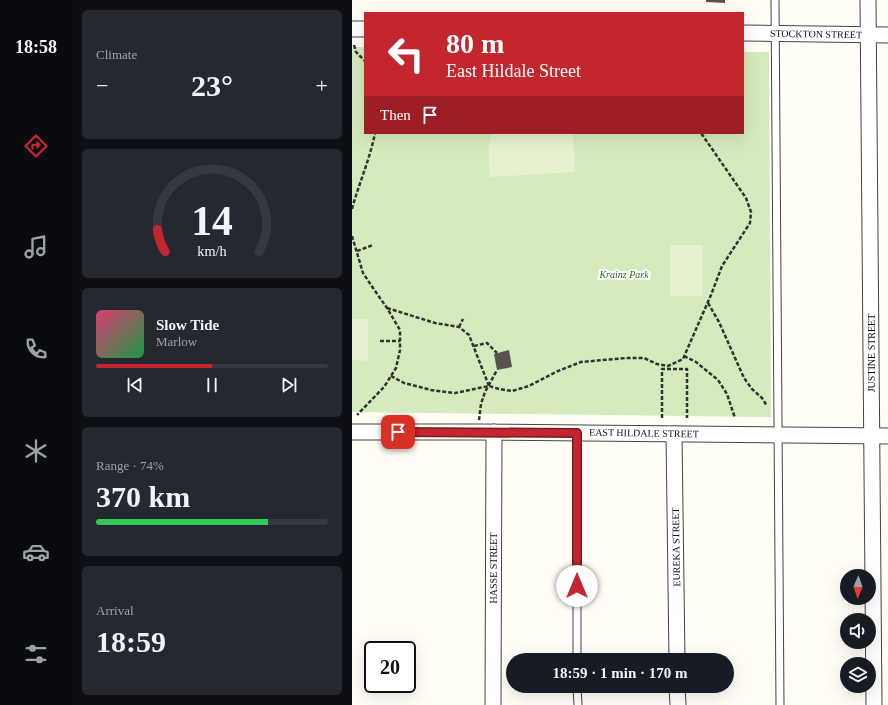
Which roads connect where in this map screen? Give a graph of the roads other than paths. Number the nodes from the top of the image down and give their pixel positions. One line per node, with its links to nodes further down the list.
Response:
1 (775, 0): 6 (lane)
2 (868, 0): 7 (street, JUSTINE STREET)
3 (352, 29): 4 (street)
4 (364, 29)
5 (744, 33): 6 (street, STOCKTON STREET)
6 (775, 33): 7 (street, STOCKTON STREET); 13 (lane)
7 (868, 34): 8 (street, STOCKTON STREET); 14 (street, JUSTINE STREET)
8 (888, 34)
9 (352, 432): 10 (street, EAST HILDALE STREET)
10 (494, 432): 11 (street, EAST HILDALE STREET); 20 (street, HASSE STREET)
11 (577, 433): 12 (street, EAST HILDALE STREET); 16 (lane)
12 (674, 434): 13 (street, EAST HILDALE STREET); 17 (street, EUREKA STREET)
13 (778, 435): 14 (street, EAST HILDALE STREET); 23 (lane)
14 (871, 436): 15 (street, EAST HILDALE STREET); 24 (street, JUSTINE STREET)
15 (888, 436)
16 (577, 653)
17 (677, 653)
18 (578, 693): 21 (lane)
19 (677, 693): 22 (street)
20 (493, 705)
21 (578, 705)
22 (678, 705)
23 (780, 705)
24 (874, 705)

